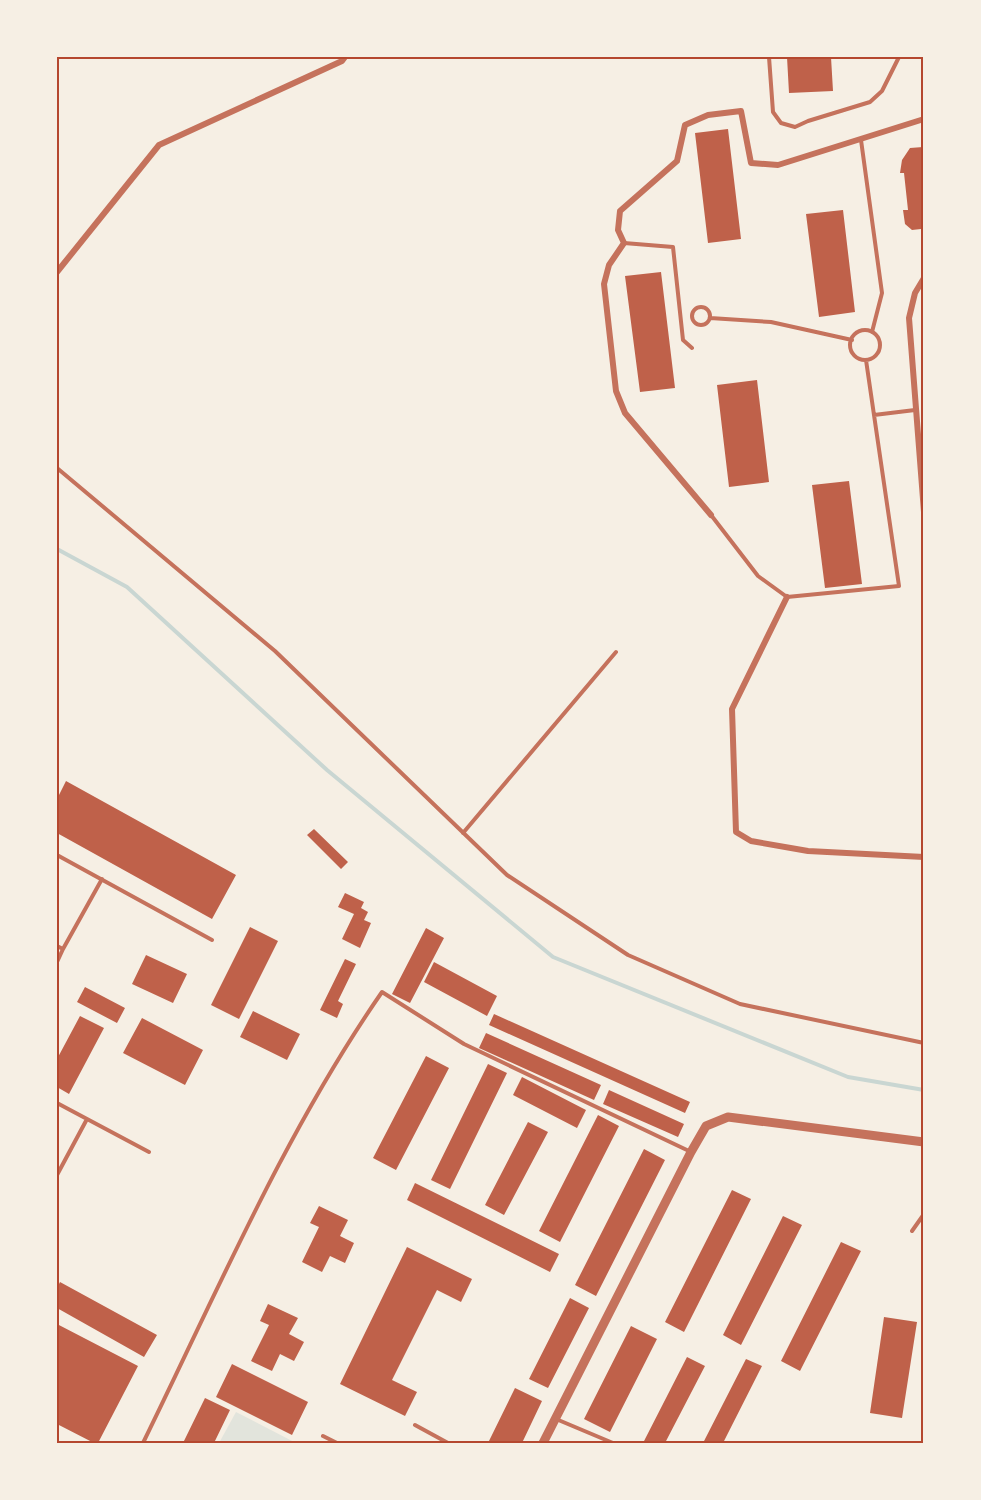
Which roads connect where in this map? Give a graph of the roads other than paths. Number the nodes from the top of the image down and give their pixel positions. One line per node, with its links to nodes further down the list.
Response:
1 (345, 57): 7 (street)
2 (769, 57): 3 (lane)
3 (899, 57)
4 (924, 119): 5 (street)
5 (861, 139): 6 (street); 12 (lane)
6 (624, 243): 9 (lane); 20 (street)
7 (57, 272)
8 (924, 278): 16 (street)
9 (682, 315): 10 (lane); 14 (lane)
10 (692, 316): 11 (lane); 11 (lane)
11 (710, 318): 13 (lane)
12 (872, 332): 13 (lane); 15 (lane)
13 (852, 340): 15 (lane)
14 (692, 348)
15 (866, 360): 17 (lane)
16 (915, 410): 17 (lane); 19 (street)
17 (874, 415): 21 (lane)
18 (57, 468): 23 (lane)
19 (924, 512)
20 (711, 515): 21 (lane)
21 (787, 597): 25 (street)
22 (615, 652): 23 (lane)
23 (463, 833): 31 (lane)
24 (57, 855): 26 (lane)
25 (924, 856)
26 (102, 879): 27 (lane); 29 (lane)
27 (212, 940)
28 (57, 946): 29 (lane)
29 (63, 949): 30 (lane)
30 (57, 962)
31 (924, 1043)
32 (57, 1103): 33 (lane)
33 (87, 1119): 35 (lane); 37 (lane)
34 (924, 1142): 36 (street)
35 (149, 1152)
36 (691, 1152): 40 (street); 43 (lane)
37 (57, 1175)
38 (924, 1214): 39 (lane)
39 (912, 1231)
40 (556, 1418): 46 (street); 47 (lane)
41 (415, 1425): 45 (lane)
42 (323, 1436): 44 (lane)
43 (143, 1443)
44 (337, 1443)
45 (448, 1443)
46 (543, 1443)
47 (613, 1443)

